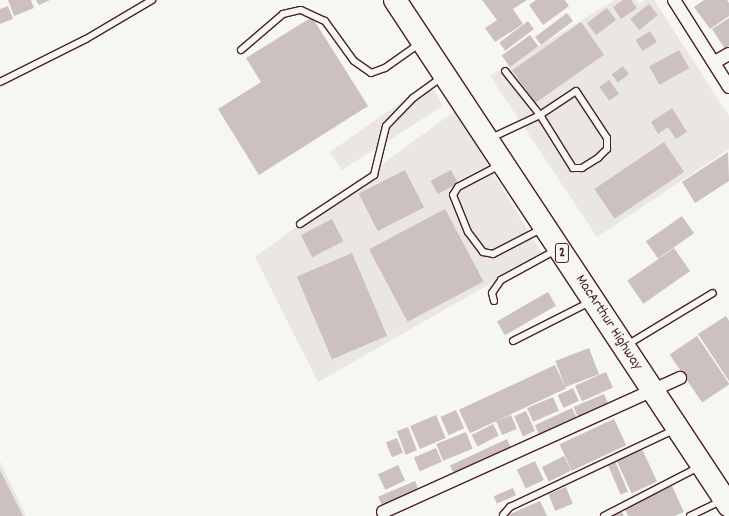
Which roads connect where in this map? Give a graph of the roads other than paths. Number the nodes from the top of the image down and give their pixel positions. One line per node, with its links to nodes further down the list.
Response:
1 (152, 0): 10 (lane)
2 (395, 0): 4 (highway, MacArthur Highway / 2)
3 (678, 1): 7 (street)
4 (423, 42): 5 (lane); 9 (highway, MacArthur Highway / 2)
5 (241, 50)
6 (729, 54): 7 (street)
7 (715, 62): 11 (street)
8 (505, 71): 12 (lane)
9 (445, 75): 13 (highway, MacArthur Highway / 2); 15 (lane)
10 (0, 82)
11 (729, 87)
12 (540, 115): 12 (lane); 13 (lane)
13 (487, 140): 14 (highway, MacArthur Highway / 2)
14 (503, 163): 16 (highway, MacArthur Highway / 2); 16 (lane)
15 (300, 224)
16 (545, 227): 17 (highway, MacArthur Highway / 2)
17 (559, 248): 19 (highway, MacArthur Highway / 2); 20 (lane)
18 (713, 293): 22 (lane)
19 (593, 300): 21 (lane); 22 (highway, MacArthur Highway / 2)
20 (494, 301)
21 (513, 341)
22 (624, 346): 24 (highway, MacArthur Highway / 2)
23 (680, 378): 24 (street)
24 (653, 391): 25 (highway, MacArthur Highway / 2); 28 (street)
25 (678, 428): 26 (highway, MacArthur Highway / 2); 29 (lane)
26 (702, 466): 27 (highway, MacArthur Highway / 2); 30 (lane)
27 (727, 503): 31 (lane)
28 (383, 512)
29 (503, 515)
30 (604, 516)
31 (690, 516)

